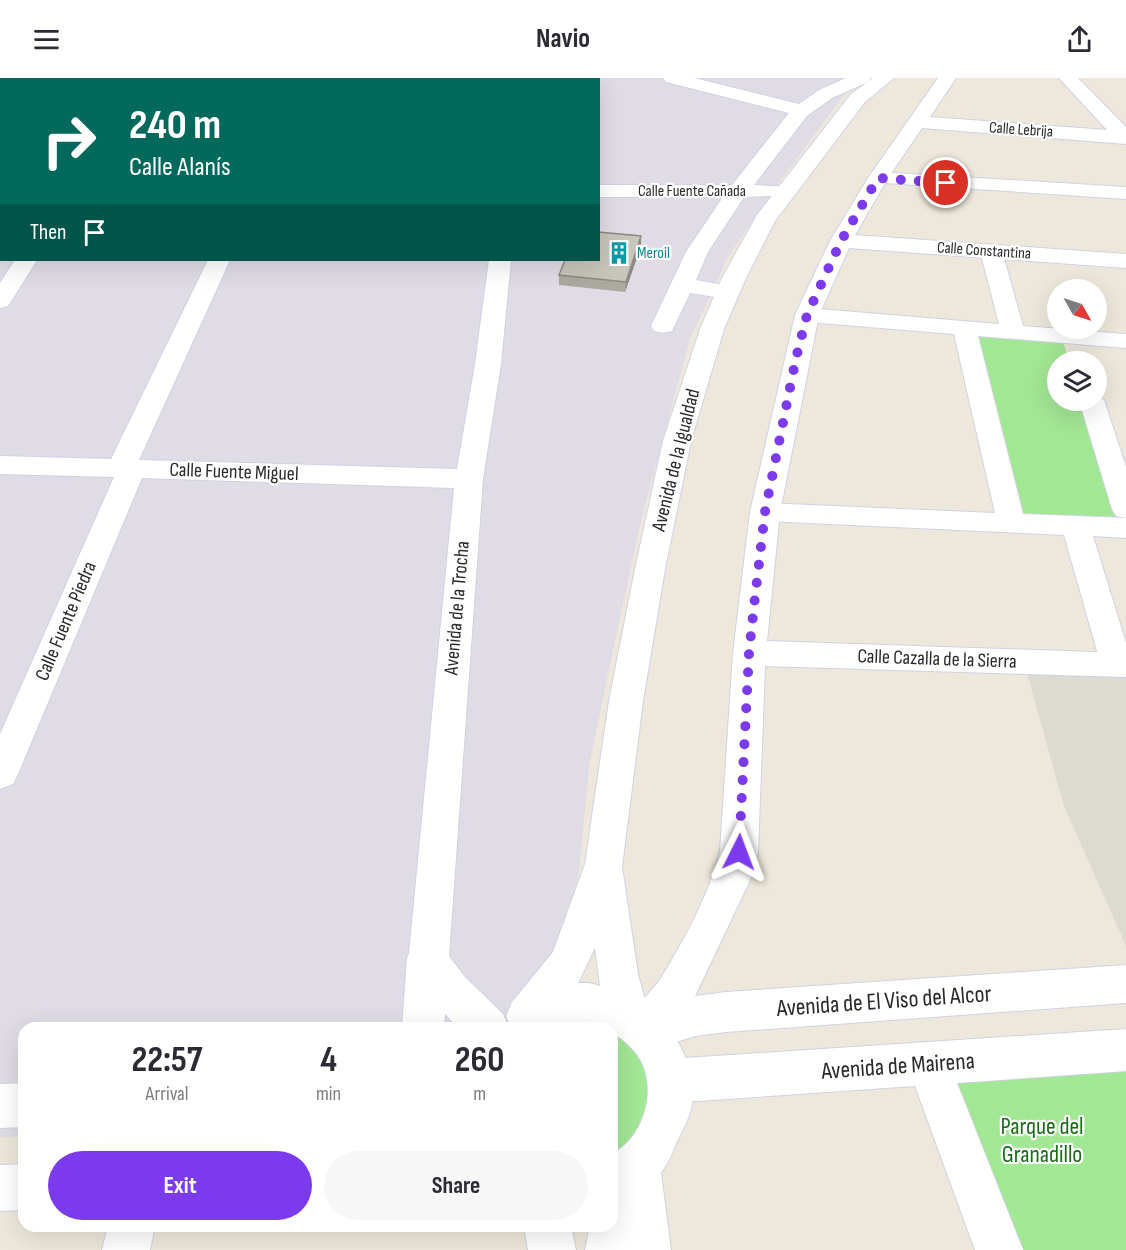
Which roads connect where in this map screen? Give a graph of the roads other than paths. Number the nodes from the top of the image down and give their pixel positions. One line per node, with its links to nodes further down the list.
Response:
1 (672, 78): 6 (street)
2 (885, 78): 5 (street, Avenida de la Igualdad)
3 (947, 78): 7 (street)
4 (1068, 78): 8 (street)
5 (862, 85): 6 (street); 12 (street, Avenida de la Igualdad)
6 (801, 110): 11 (street)
7 (916, 122): 8 (street, Calle Lebrija); 9 (street)
8 (1126, 137)
9 (878, 178): 13 (street); 14 (street)
10 (600, 191): 11 (street, Calle Fuente Cañada)
11 (738, 191): 12 (street, Calle Fuente Cañada); 20 (street)
12 (786, 191): 21 (street, Avenida de la Igualdad)
13 (1126, 193)
14 (841, 241): 15 (street, Calle Constantina); 23 (street)
15 (991, 251): 19 (street, Calle Constantina); 26 (street)
16 (26, 261): 22 (street)
17 (219, 261): 32 (street, Calle Fuente Piedra)
18 (500, 261): 33 (street, Avenida de la Trocha)
19 (1126, 261)
20 (680, 285): 21 (street); 24 (street)
21 (727, 292): 42 (street, Avenida de la Igualdad)
22 (0, 301)
23 (807, 315): 25 (street); 35 (street)
24 (663, 326)
25 (965, 329): 26 (street); 36 (street)
26 (1013, 333): 27 (street)
27 (1047, 335)
28 (1098, 339): 29 (street)
29 (1126, 341)
30 (1095, 411): 34 (street)
31 (0, 465): 32 (street, Calle Fuente Miguel)
32 (126, 469): 33 (street, Calle Fuente Miguel); 41 (street, Calle Fuente Piedra)
33 (469, 479): 43 (street, Avenida de la Trocha)
34 (1126, 509)
35 (765, 512): 36 (street); 39 (street)
36 (1011, 524): 37 (street)
37 (1076, 526): 38 (street); 40 (street)
38 (1126, 528)
39 (749, 653): 40 (street, Calle Cazalla de la Sierra); 48 (street)
40 (1121, 665)
41 (0, 774)
42 (604, 864): 45 (street, Avenida de la Igualdad); 48 (street, Avenida de la Igualdad)
43 (427, 958): 46 (street, Avenida de la Trocha); 47 (street)
44 (1126, 984): 48 (street, Avenida de El Viso del Alcor)
45 (521, 1021): 48 (street)
46 (423, 1022)
47 (482, 1022)
48 (639, 1025): 51 (street)
49 (1126, 1050): 50 (street, Avenida de Mairena)
50 (929, 1065): 51 (street, Avenida de Mairena); 65 (street)
51 (669, 1081): 54 (street)
52 (18, 1105): 53 (street)
53 (0, 1106)
54 (624, 1172): 57 (street); 64 (street)
55 (18, 1187): 56 (street)
56 (0, 1188)
57 (618, 1203)
58 (130, 1232): 61 (street)
59 (550, 1232): 62 (street)
60 (612, 1232): 63 (street)
61 (126, 1250)
62 (552, 1250)
63 (609, 1250)
64 (647, 1250)
65 (999, 1250)

